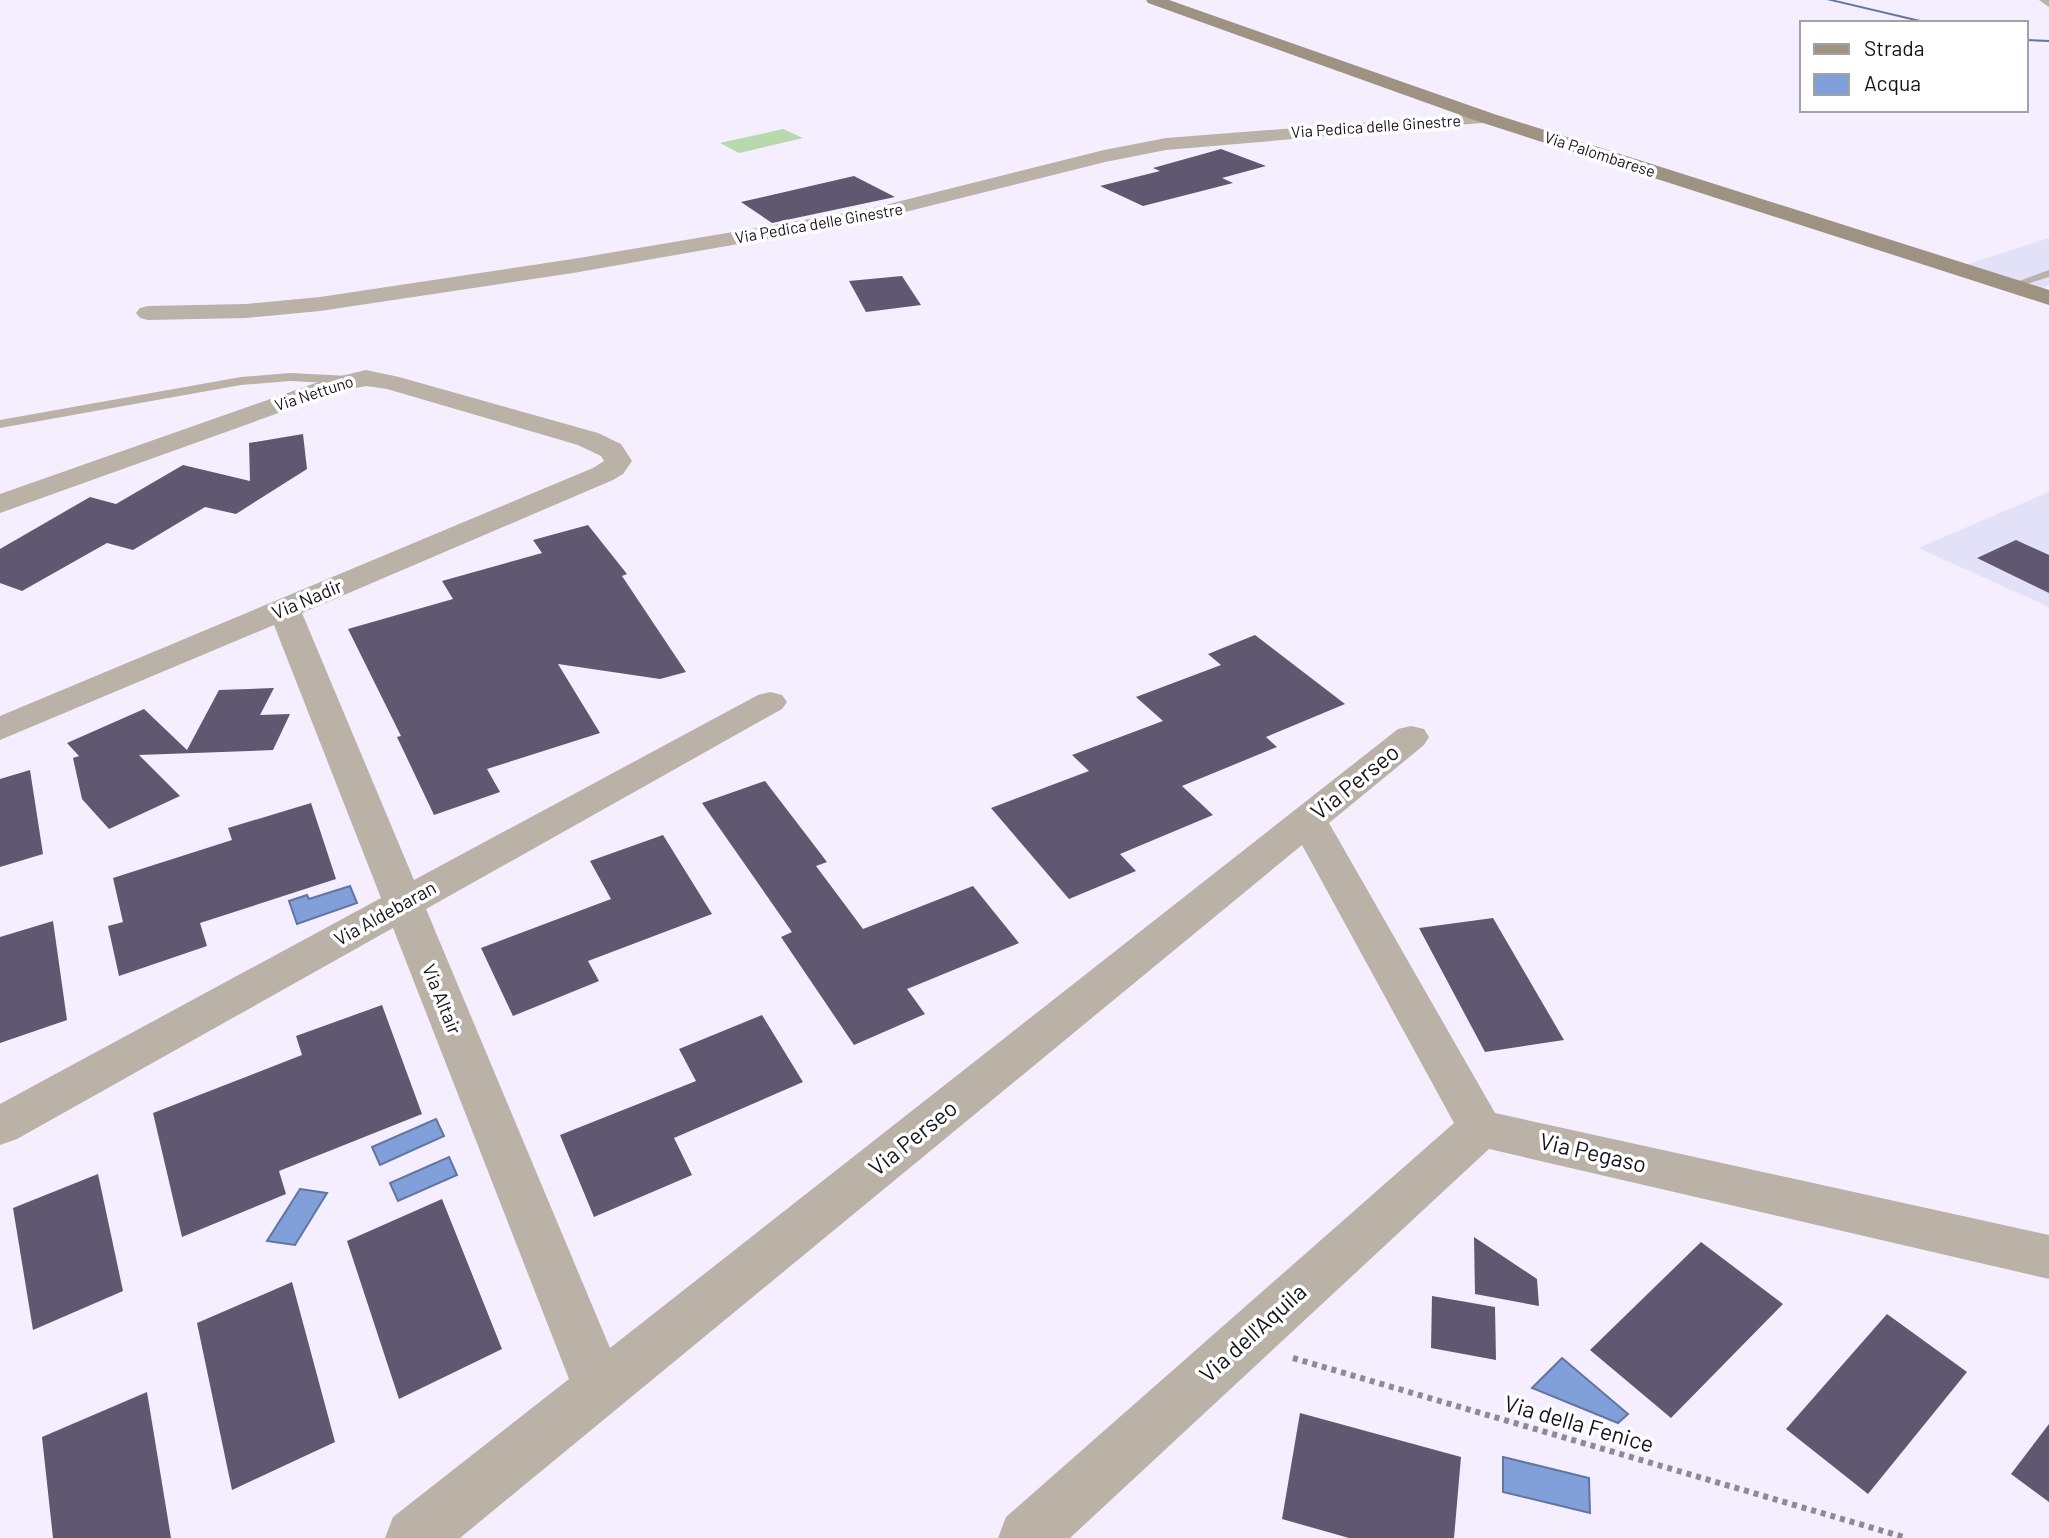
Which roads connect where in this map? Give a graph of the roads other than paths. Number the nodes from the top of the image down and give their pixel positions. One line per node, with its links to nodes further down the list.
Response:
1 (1154, 0): 2 (main road, Via Palombarese)
2 (1487, 118): 4 (main road, Via Palombarese); 6 (street, Via Pedica delle Ginestre)
3 (2049, 273): 4 (lane)
4 (2011, 286): 5 (main road, Via Palombarese)
5 (2049, 298)
6 (148, 313)
7 (349, 380): 8 (lane); 9 (street, Via Nettuno); 10 (street, Via Nettuno)
8 (0, 424)
9 (613, 468): 11 (street, Via Nadir)
10 (0, 503)
11 (284, 609): 13 (street, Via Nadir); 16 (street, Via Altair)
12 (771, 702): 16 (street, Via Aldebaran)
13 (0, 729)
14 (1411, 737): 15 (street, Via Perseo)
15 (1308, 820): 18 (street); 20 (street, Via Perseo)
16 (403, 903): 17 (street, Via Aldebaran); 20 (street, Via Altair)
17 (0, 1126)
18 (1480, 1128): 19 (street, Via Pegaso); 22 (street, Via dell'Aquila)
19 (2049, 1257)
20 (600, 1389): 21 (street, Via Perseo)
21 (414, 1538)
22 (1027, 1538)

